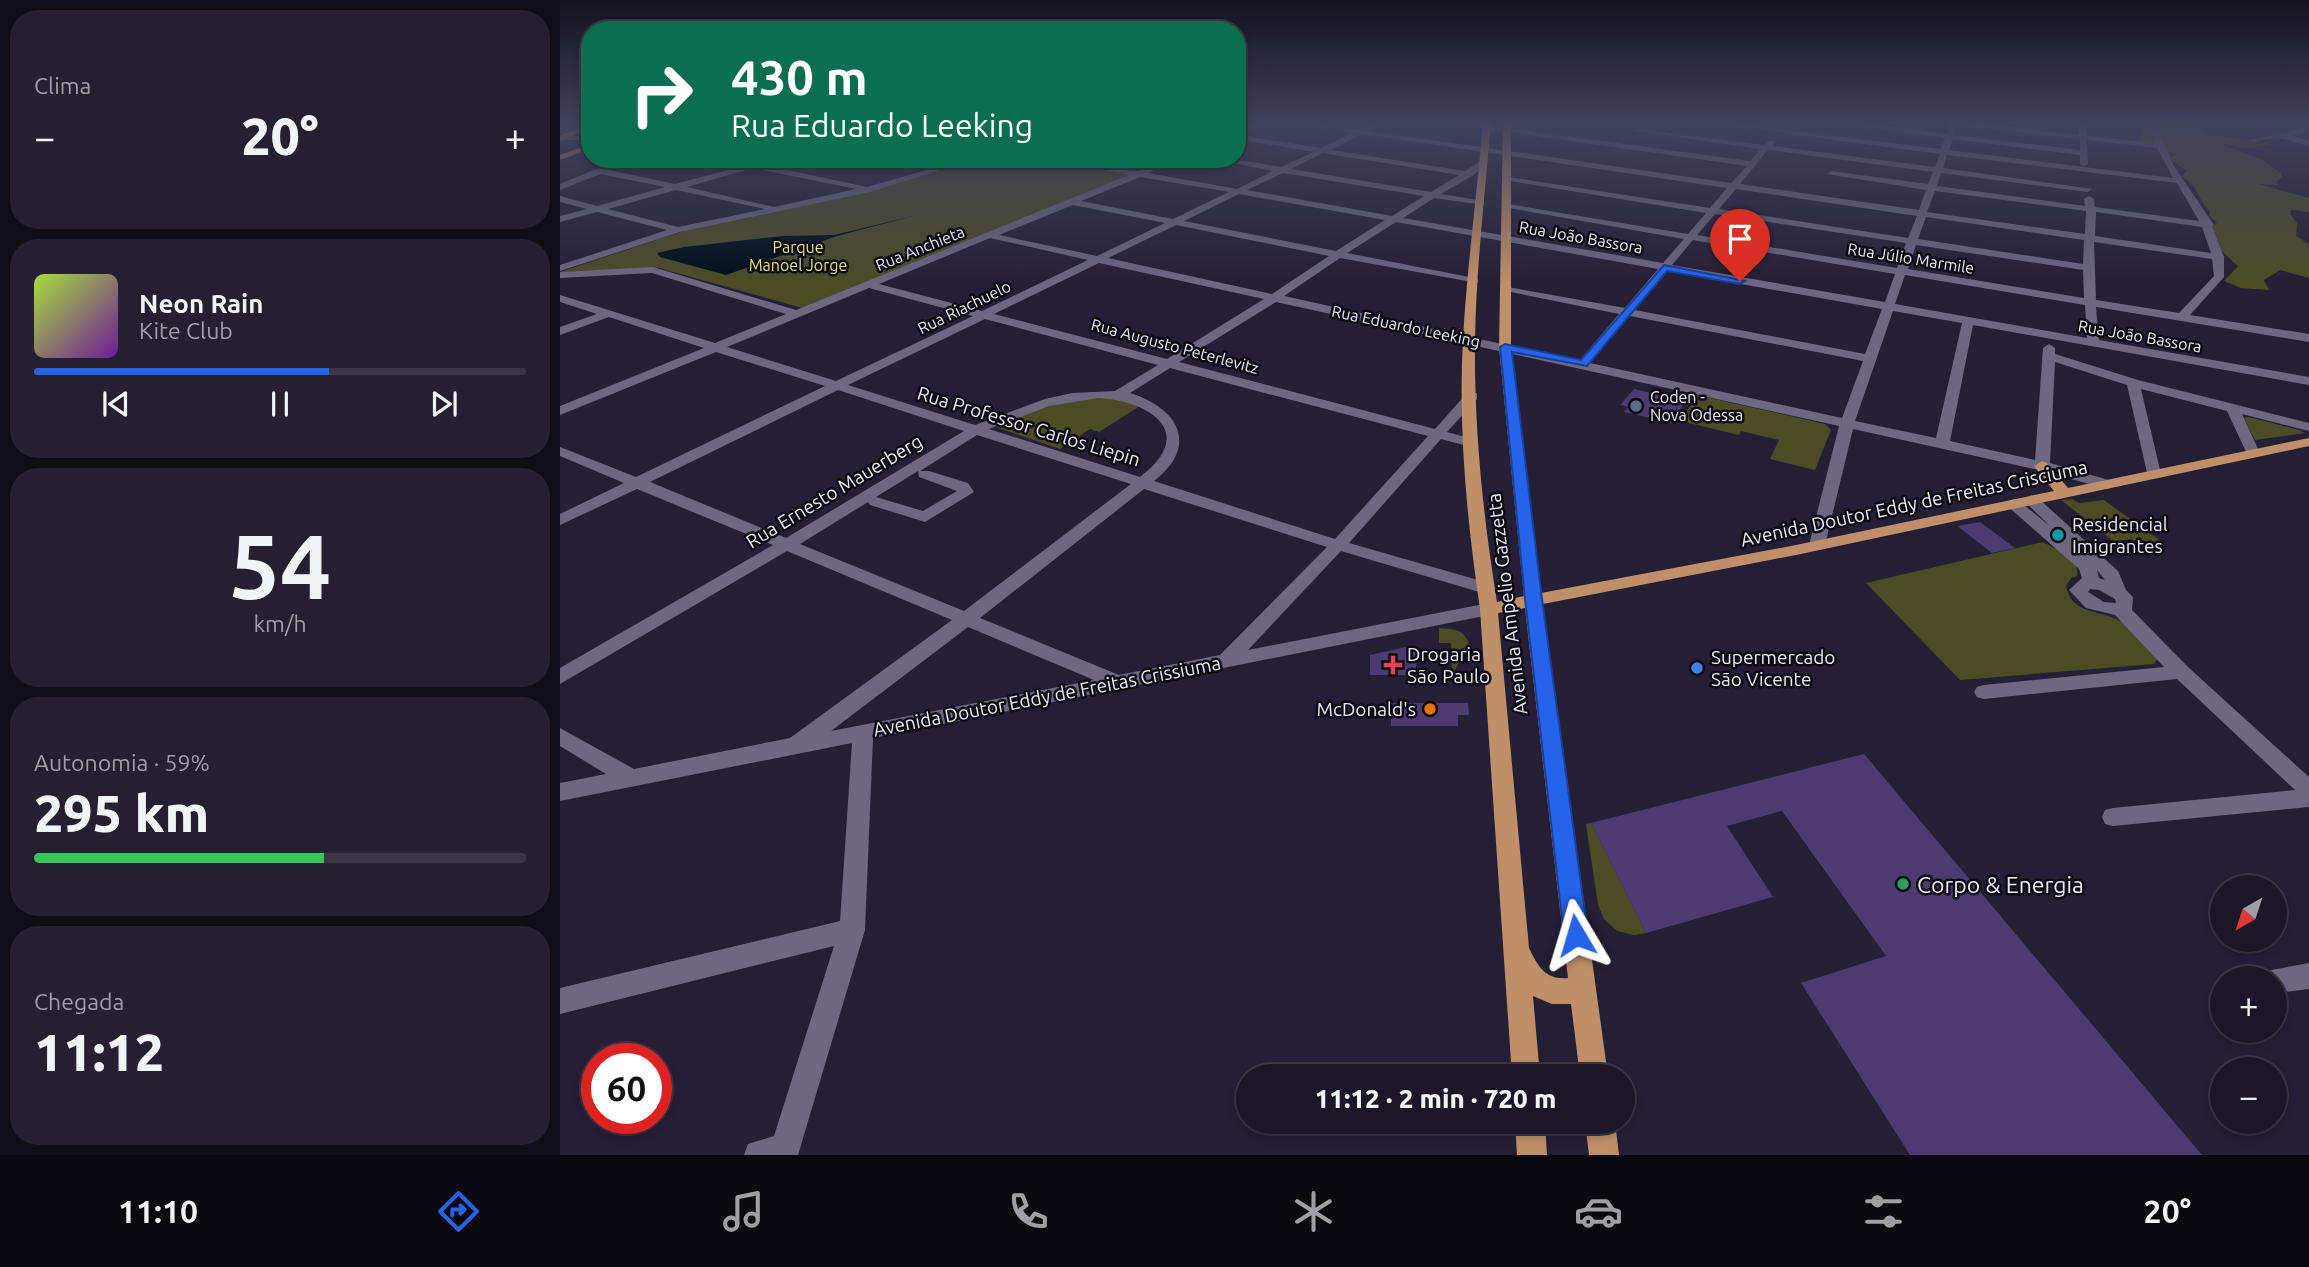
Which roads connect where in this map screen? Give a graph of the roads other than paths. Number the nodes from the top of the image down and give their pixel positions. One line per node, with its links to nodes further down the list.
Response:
1 (588, 176): 24 (street)
2 (624, 176): 25 (street)
3 (718, 176): 25 (street)
4 (804, 176): 27 (street)
5 (918, 176): 27 (street)
6 (1137, 176): 32 (street, Rua Anchieta)
7 (1152, 176): 29 (street, Rua João Bassora)
8 (1271, 176): 29 (street, Rua Riachuelo)
9 (1318, 176): 30 (street)
10 (1462, 176): 30 (street)
11 (1483, 176): 33 (main road, Avenida Ampelio Gazzetta)
12 (1508, 176): 21 (main road, Avenida Ampelio Gazzetta)
13 (1663, 176): 23 (street)
14 (1743, 176): 23 (street)
15 (1845, 176): 26 (street)
16 (1936, 176): 26 (street)
17 (1990, 176): 28 (street)
18 (2085, 176): 28 (street)
19 (2135, 176): 22 (street)
20 (2176, 176): 22 (street)
21 (1508, 180): 34 (main road, Avenida Ampelio Gazzetta); 37 (street)
22 (2179, 181): 43 (street)
23 (1735, 186): 37 (street); 39 (street)
24 (560, 187)
25 (677, 187): 35 (street); 36 (street)
26 (1932, 188): 38 (street); 39 (street)
27 (870, 189): 36 (street)
28 (2088, 189): 38 (street)
29 (1237, 192): 41 (street, Rua João Bassora); 42 (street, Rua Riachuelo)
30 (1432, 195): 33 (street); 41 (street)
31 (560, 199): 35 (street)
32 (1073, 202): 42 (street); 46 (street, Rua Anchieta)
33 (1481, 203): 45 (main road, Avenida Ampelio Gazzetta)
34 (1508, 207): 49 (street, Rua Júlio Marmile); 50 (main road, Avenida Ampelio Gazzetta)
35 (596, 209): 40 (street); 44 (street)
36 (777, 209): 44 (street)
37 (1713, 211): 49 (street); 51 (street)
38 (2091, 211): 43 (street); 47 (street)
39 (1922, 213): 47 (street); 51 (street)
40 (560, 219)
41 (1395, 219): 45 (street, Rua João Bassora); 52 (street)
42 (1175, 222): 52 (street); 55 (street, Rua Riachuelo)
43 (2209, 225): 54 (street)
44 (678, 230): 48 (street)
45 (1478, 234): 50 (street, Rua João Bassora); 61 (main road, Avenida Ampelio Gazzetta)
46 (992, 236): 55 (street, Rua Eduardo Leeking); 62 (street, Rua Anchieta)
47 (2088, 237): 54 (street); 58 (street)
48 (651, 238): 53 (street); 56 (street)
49 (1692, 238): 57 (street); 59 (street, Rua Júlio Marmile)
50 (1505, 239): 57 (street, Rua João Bassora); 63 (main road, Avenida Ampelio Gazzetta)
51 (1913, 242): 58 (street); 59 (street)
52 (1338, 254): 61 (street); 65 (street)
53 (560, 256)
54 (2219, 257): 72 (street)
55 (1096, 260): 65 (street, Rua Eduardo Leeking); 71 (street, Rua Riachuelo)
56 (560, 268)
57 (1664, 268): 67 (street, Rua João Bassora); 68 (street)
58 (2088, 268): 66 (street)
59 (1902, 273): 66 (street, Rua Júlio Marmile); 67 (street)
60 (560, 275): 69 (street)
61 (1474, 281): 77 (main road, Avenida Ampelio Gazzetta)
62 (870, 285): 69 (street, Rua Anchieta); 71 (street, Rua Augusto Peterlevitz)
63 (1506, 288): 68 (street); 80 (main road, Avenida Ampelio Gazzetta)
64 (560, 298): 70 (street, Rua Professor Carlos Liepin)
65 (1274, 298): 77 (street, Rua Eduardo Leeking); 83 (street)
66 (2090, 302): 72 (street, Rua Júlio Marmile); 78 (street)
67 (1890, 307): 73 (street, Rua João Bassora); 82 (street)
68 (1628, 311): 82 (street); 84 (street)
69 (797, 313): 79 (street, Rua Anchieta)
70 (607, 314): 74 (street); 79 (street, Rua Professor Carlos Liepin)
71 (982, 315): 83 (street, Rua Augusto Peterlevitz); 87 (street, Rua Riachuelo)
72 (2182, 317): 76 (street, Rua Júlio Marmile)
73 (1968, 321): 75 (street, Rua João Bassora); 98 (street)
74 (560, 331)
75 (2048, 336): 78 (street, Rua João Bassora); 81 (street)
76 (2309, 338)
77 (1469, 340): 80 (street, Rua Eduardo Leeking); 89 (main road, Avenida Ampelio Gazzetta)
78 (2093, 343): 85 (street, Rua João Bassora)
79 (716, 347): 87 (street, Rua Professor Carlos Liepin); 91 (street, Rua Anchieta)
80 (1505, 347): 84 (street, Rua Eduardo Leeking); 118 (main road, Avenida Ampelio Gazzetta)
81 (2051, 357): 86 (street); 101 (street)
82 (1870, 359): 92 (street)
83 (1168, 362): 88 (street); 95 (street, Rua Augusto Peterlevitz)
84 (1583, 364): 92 (street, Rua Eduardo Leeking)
85 (2309, 381)
86 (2133, 383): 90 (street); 103 (street)
87 (835, 386): 94 (street, Rua Professor Carlos Liepin); 105 (street, Rua Riachuelo)
88 (1119, 394): 94 (street, Rua Ernesto Mauerberg); 104 (street, Rua Ernesto Mauerberg)
89 (1472, 396): 95 (street); 96 (main road, Avenida Ampelio Gazzetta)
90 (2232, 407): 93 (street); 100 (street)
91 (560, 411)
92 (1847, 424): 98 (street, Rua Eduardo Leeking); 116 (street)
93 (2309, 427)
94 (976, 430): 102 (street, Rua Ernesto Mauerberg); 104 (street, Rua Professor Carlos Liepin)
95 (1438, 435): 96 (street, Rua Augusto Peterlevitz); 115 (street)
96 (1471, 443): 117 (main road, Avenida Ampelio Gazzetta)
97 (2307, 443): 100 (main road, Avenida Doutor Eddy de Freitas Crisciuma)
98 (1942, 445): 101 (street, Rua Eduardo Leeking)
99 (560, 451): 105 (street)
100 (2253, 453): 103 (main road, Avenida Doutor Eddy de Freitas Crisciuma)
101 (2042, 467): 106 (street, Rua Eduardo Leeking); 107 (main road)
102 (918, 472): 109 (street); 109 (street); 111 (street, Rua Ernesto Mauerberg)
103 (2153, 474): 106 (main road, Avenida Doutor Eddy de Freitas Crisciuma)
104 (1142, 482): 115 (street, Rua Professor Carlos Liepin); 120 (street)
105 (635, 483): 112 (street, Rua Riachuelo); 114 (street)
106 (2107, 484): 107 (main road, Avenida Doutor Eddy de Freitas Crisciuma)
107 (2064, 493): 108 (main road, Avenida Doutor Eddy de Freitas Crisciuma)
108 (2031, 500): 110 (main road, Avenida Doutor Eddy de Freitas Crisciuma); 113 (street)
109 (876, 502): 111 (street)
110 (2013, 504): 113 (street); 116 (main road, Avenida Doutor Eddy de Freitas Crisciuma)
111 (846, 509): 114 (street, Rua Ernesto Mauerberg)
112 (560, 520)
113 (2046, 523): 119 (street); 119 (street)
114 (786, 545): 120 (street); 123 (street, Rua Ernesto Mauerberg)
115 (1338, 545): 117 (street, Rua Professor Carlos Liepin); 121 (street)
116 (1817, 545): 118 (main road, Avenida Doutor Eddy de Freitas Crisciuma)
117 (1488, 598): 118 (main road, Avenida Doutor Eddy de Freitas Crissiuma); 121 (street, Avenida Doutor Eddy de Freitas Crissiuma); 135 (main road, Avenida Ampelio Gazzetta)
118 (1533, 599): 138 (main road, Avenida Ampelio Gazzetta)
119 (2119, 600): 122 (street)
120 (965, 620): 124 (street); 128 (street)
121 (1227, 660): 124 (street, Avenida Doutor Eddy de Freitas Crissiuma)
122 (2181, 672): 125 (street); 130 (street)
123 (560, 677)
124 (1118, 682): 126 (street, Avenida Doutor Eddy de Freitas Crissiuma)
125 (1984, 692)
126 (863, 732): 128 (street, Avenida Doutor Eddy de Freitas Crissiuma); 134 (street)
127 (560, 736): 129 (street)
128 (798, 744): 129 (street, Avenida Doutor Eddy de Freitas Crissiuma)
129 (631, 778): 131 (street, Avenida Doutor Eddy de Freitas Crissiuma)
130 (2309, 790)
131 (560, 792)
132 (2309, 798): 133 (street)
133 (2113, 817)
134 (852, 930): 139 (street); 144 (street)
135 (1514, 940): 138 (main road); 140 (main road, Avenida Ampelio Gazzetta)
136 (2309, 976): 137 (street)
137 (2287, 979)
138 (1583, 988): 141 (main road, Avenida Ampelio Gazzetta)
139 (560, 1001)
140 (1525, 1064)
141 (1592, 1064)
142 (1531, 1134): 145 (main road)
143 (1601, 1134): 146 (main road)
144 (776, 1153)
145 (1532, 1155)
146 (1604, 1155)

